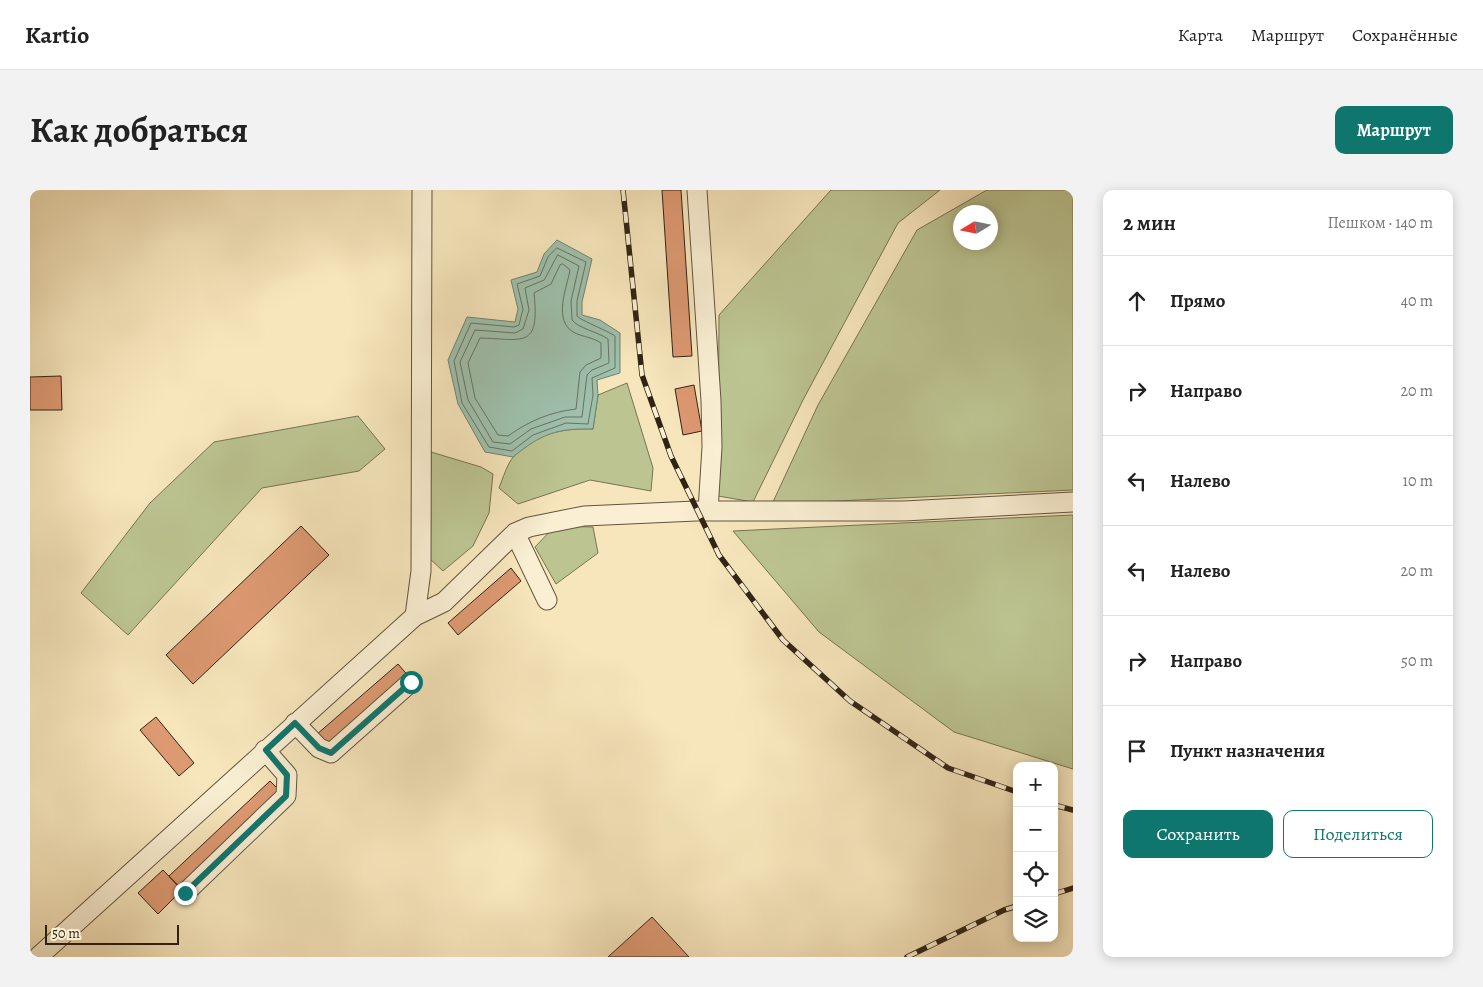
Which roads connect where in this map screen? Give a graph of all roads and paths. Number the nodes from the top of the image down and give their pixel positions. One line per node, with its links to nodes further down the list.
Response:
1 (422, 190): 7 (street)
2 (697, 190): 4 (street)
3 (1073, 502): 4 (street)
4 (708, 511): 5 (street)
5 (514, 533): 6 (street); 7 (street)
6 (546, 600)
7 (415, 616): 9 (street)
8 (411, 682): 9 (street)
9 (295, 723): 10 (street)
10 (266, 750): 11 (street); 12 (street)
11 (185, 893)
12 (38, 957)

